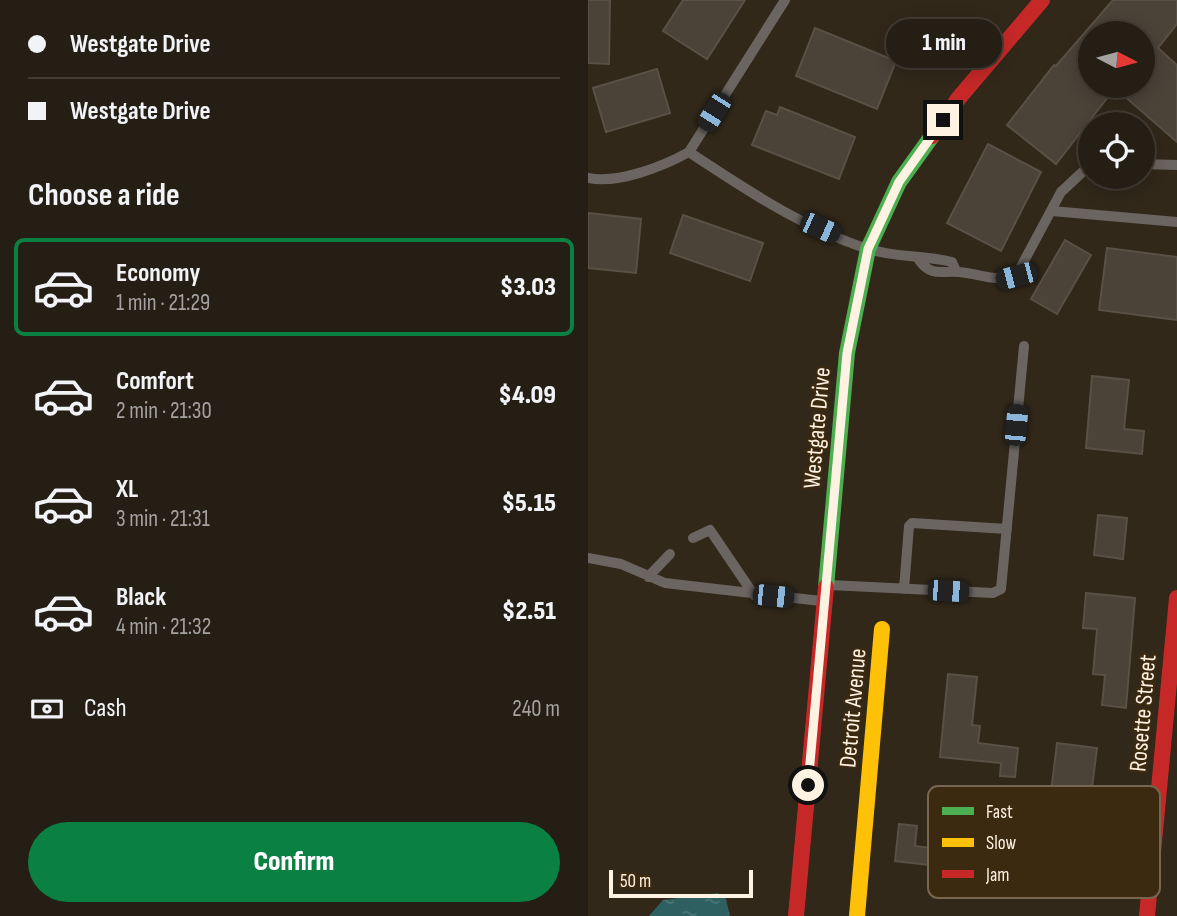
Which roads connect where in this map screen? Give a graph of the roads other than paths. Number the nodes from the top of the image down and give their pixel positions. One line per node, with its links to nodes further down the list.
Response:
1 (785, 0): 3 (lane)
2 (1042, 0): 10 (street, Westgate Drive)
3 (689, 152): 7 (lane); 10 (lane)
4 (1155, 164): 5 (lane)
5 (1177, 165)
6 (1078, 176): 8 (lane)
7 (588, 178)
8 (1052, 211): 9 (lane); 10 (lane)
9 (1177, 222)
10 (868, 249): 18 (street, Westgate Drive)
11 (1024, 346): 12 (lane)
12 (1007, 529): 17 (lane); 17 (lane)
13 (693, 538): 19 (lane)
14 (670, 554): 16 (lane)
15 (588, 558): 16 (lane)
16 (648, 577): 19 (lane)
17 (904, 589): 18 (lane)
18 (825, 593): 19 (lane); 24 (street, Westgate Drive)
19 (754, 595)
20 (1177, 598): 22 (street, Rosette Street)
21 (883, 629): 25 (street, Detroit Avenue)
22 (1159, 786)
23 (1149, 898): 26 (street, Rosette Street)
24 (796, 916)
25 (857, 916)
26 (1147, 916)

